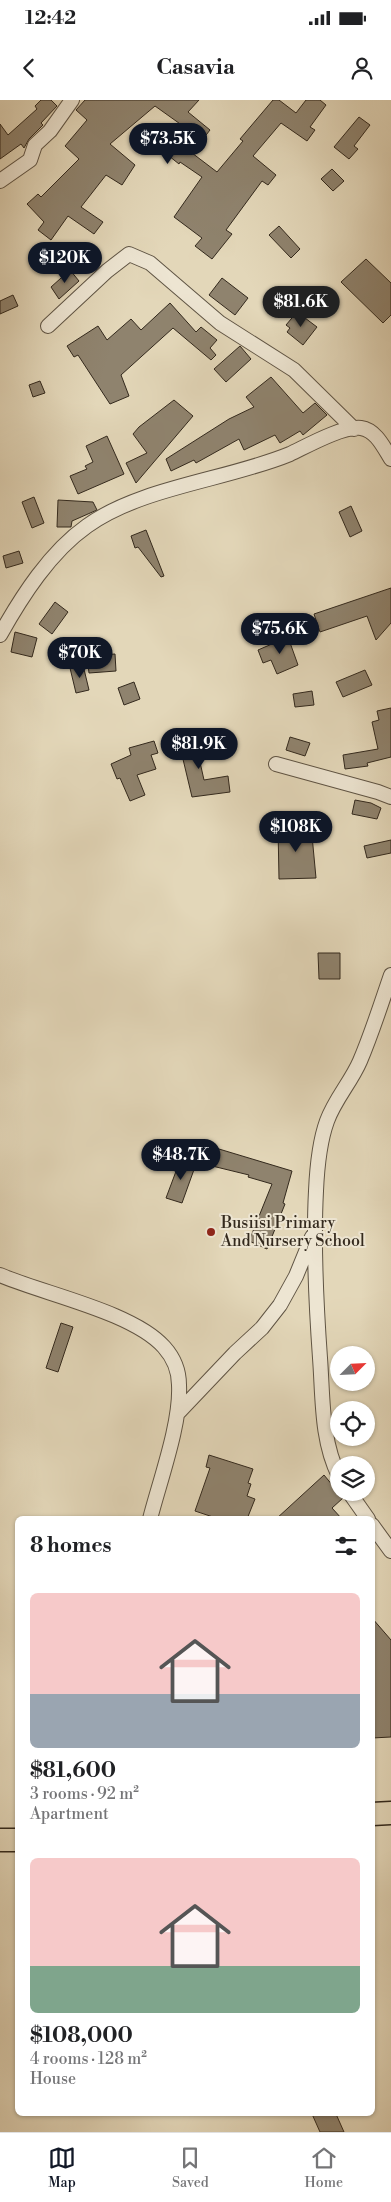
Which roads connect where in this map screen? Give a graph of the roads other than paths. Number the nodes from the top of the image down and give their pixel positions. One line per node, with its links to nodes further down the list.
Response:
1 (72, 100): 2 (street)
2 (0, 181)
3 (48, 326): 4 (street)
4 (354, 429): 5 (street); 6 (street)
5 (391, 459)
6 (0, 635)
7 (276, 764): 8 (street)
8 (391, 797)
9 (391, 975): 10 (street)
10 (315, 1230): 12 (street); 13 (street)
11 (0, 1275): 12 (street)
12 (177, 1414): 15 (street)
13 (330, 1460)
14 (355, 1501): 16 (street)
15 (151, 1516)
16 (366, 1516)
17 (375, 1529): 18 (street)
18 (391, 1551)
19 (391, 1813): 20 (main road)
20 (375, 1814)
21 (0, 1840): 22 (main road)
22 (15, 1840)

